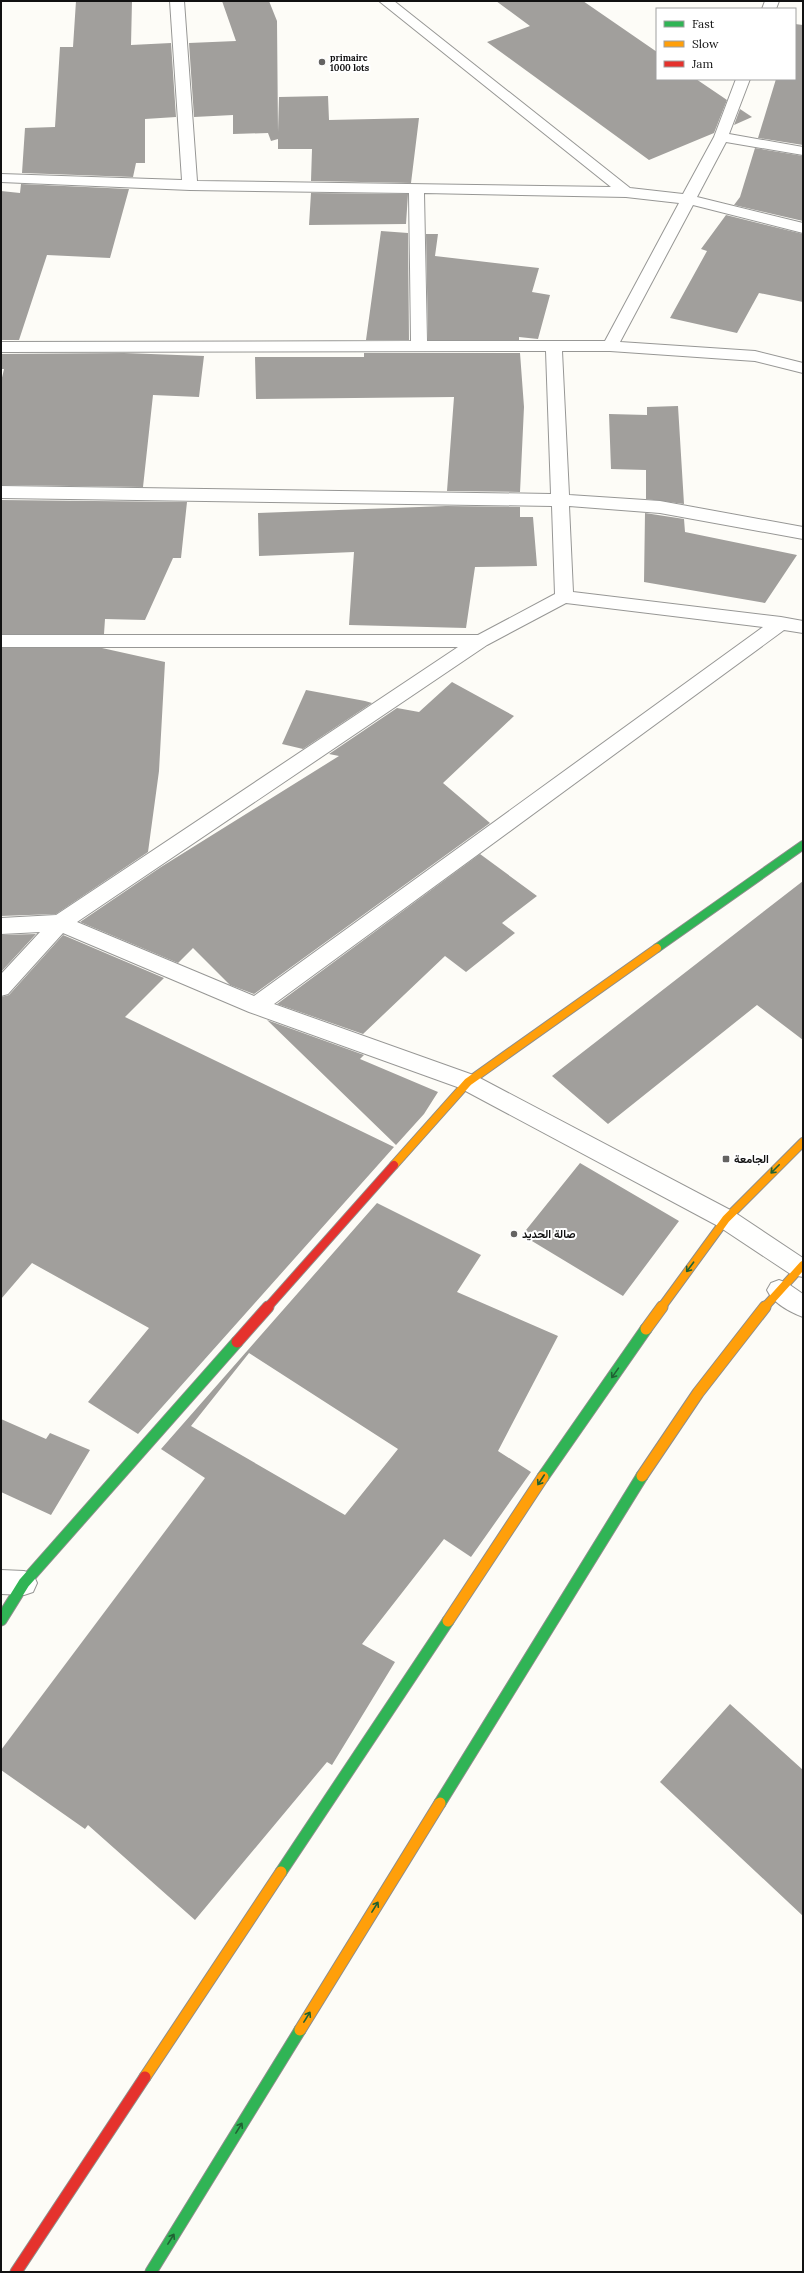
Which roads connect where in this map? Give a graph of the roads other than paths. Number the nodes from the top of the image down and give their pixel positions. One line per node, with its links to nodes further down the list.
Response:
1 (177, 1): 7 (street)
2 (386, 1): 9 (street)
3 (743, 80): 4 (street)
4 (721, 137): 5 (street); 10 (street)
5 (803, 151)
6 (1, 178): 7 (street)
7 (190, 185): 8 (street)
8 (416, 188): 9 (street); 14 (street)
9 (626, 192): 10 (street)
10 (687, 199): 11 (street); 12 (street)
11 (803, 228)
12 (610, 346): 15 (street); 16 (street)
13 (1, 347): 14 (street)
14 (419, 347): 15 (street)
15 (554, 347): 18 (street)
16 (803, 368)
17 (1, 492): 18 (street)
18 (560, 500): 19 (street); 20 (street)
19 (803, 533)
20 (564, 597): 21 (street); 24 (street)
21 (781, 623): 22 (street); 29 (street)
22 (803, 627)
23 (1, 641): 24 (street)
24 (481, 641): 26 (street)
25 (803, 845): 30 (street)
26 (60, 923): 27 (street); 28 (street); 29 (street)
27 (1, 926)
28 (1, 988)
29 (256, 1006): 30 (street)
30 (468, 1082): 32 (street); 36 (street)
31 (803, 1142): 32 (street, one-way to 32)
32 (726, 1219): 33 (street); 38 (street, one-way to 38)
33 (801, 1267): 34 (street)
34 (779, 1290): 35 (street); 39 (street, one-way to 34)
35 (803, 1307)
36 (12, 1583): 37 (street)
37 (1, 1620)
38 (16, 2272)
39 (151, 2272)

